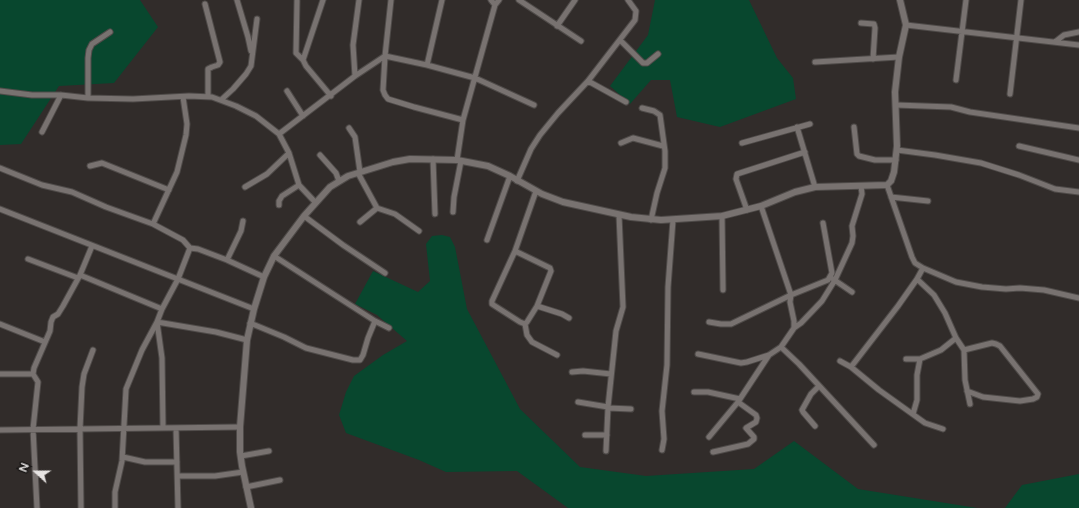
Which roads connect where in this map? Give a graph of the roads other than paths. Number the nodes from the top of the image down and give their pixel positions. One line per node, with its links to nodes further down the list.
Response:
1 (237, 0): 29 (street)
2 (324, 0): 34 (street)
3 (359, 0): 37 (street)
4 (391, 0): 31 (street)
5 (442, 0): 36 (street)
6 (491, 0): 16 (street)
7 (498, 0): 16 (street)
8 (519, 0): 20 (street)
9 (575, 0): 20 (street)
10 (628, 0): 25 (street)
11 (900, 0): 19 (street)
12 (966, 0): 22 (street)
13 (1021, 0): 24 (street)
14 (297, 1): 34 (street)
15 (205, 4): 47 (street)
16 (495, 5): 38 (street)
17 (257, 19): 29 (street)
18 (860, 23): 33 (street)
19 (906, 25): 22 (street); 32 (street)
20 (557, 26): 26 (street)
21 (110, 32): 48 (street)
22 (962, 32): 24 (street); 39 (street)
23 (1079, 32): 27 (street)
24 (1017, 38): 27 (street); 43 (street)
25 (620, 40): 30 (street); 40 (street)
26 (581, 41)
27 (1055, 42): 28 (street)
28 (1079, 45)
29 (252, 54): 49 (street)
30 (658, 54)
31 (385, 56): 36 (street); 37 (street); 55 (street)
32 (899, 57): 33 (street); 52 (street)
33 (873, 59): 35 (street)
34 (303, 60): 45 (street)
35 (814, 62)
36 (427, 65): 38 (street)
37 (355, 76): 45 (street)
38 (474, 78): 51 (street); 55 (street)
39 (956, 80)
40 (588, 81): 50 (street); 80 (street)
41 (0, 91): 44 (street)
42 (286, 91): 54 (street)
43 (1010, 94)
44 (60, 95): 48 (street); 61 (street)
45 (331, 96): 54 (street)
46 (183, 97): 47 (street); 48 (street); 86 (street)
47 (208, 97): 49 (street)
48 (88, 98)
49 (221, 100): 62 (street)
50 (626, 102)
51 (534, 105)
52 (896, 105): 60 (street); 67 (street)
53 (642, 108): 65 (street)
54 (303, 116): 62 (street)
55 (463, 120): 74 (street)
56 (810, 124): 57 (street)
57 (797, 127): 64 (street); 68 (street)
58 (854, 127): 72 (street)
59 (350, 128): 77 (street)
60 (1079, 128)
61 (42, 132)
62 (279, 134): 69 (street)
63 (621, 143): 65 (street)
64 (742, 143)
65 (663, 146): 102 (street)
66 (1018, 146): 73 (street)
67 (897, 150): 72 (street); 88 (street)
68 (805, 152): 85 (street); 96 (street)
69 (289, 153): 81 (street); 84 (street)
70 (320, 155): 79 (street)
71 (433, 160): 74 (street); 77 (street); 98 (street)
72 (896, 160): 82 (street)
73 (1079, 160)
74 (459, 161): 78 (street); 97 (street)
75 (90, 166): 86 (street)
76 (0, 168): 107 (street)
77 (359, 172): 79 (street); 94 (street)
78 (510, 176): 80 (street); 109 (street)
79 (339, 181): 91 (street)
80 (517, 181): 87 (street)
81 (299, 185): 91 (street); 92 (street)
82 (887, 185): 83 (street); 89 (street)
83 (861, 186): 85 (street); 120 (street)
84 (245, 187)
85 (815, 187): 93 (street)
86 (169, 190): 107 (street)
87 (536, 191): 99 (street); 112 (street)
88 (1079, 192)
89 (891, 197): 90 (street); 116 (street)
90 (928, 201)
91 (315, 202): 100 (street)
92 (279, 205)
93 (761, 206): 96 (street); 125 (street)
94 (377, 208): 105 (street); 108 (street)
95 (0, 209): 110 (street)
96 (747, 210): 101 (street)
97 (453, 212)
98 (435, 214)
99 (619, 215): 102 (street); 155 (street)
100 (304, 216): 113 (street); 117 (street)
101 (722, 216): 103 (street); 123 (street)
102 (651, 220): 103 (street)
103 (673, 220): 178 (street)
104 (243, 221): 115 (street)
105 (360, 222)
106 (823, 223): 120 (street)
107 (153, 224): 111 (street)
108 (419, 231)
109 (487, 240)
110 (92, 246): 118 (street); 122 (street)
111 (190, 248): 115 (street); 122 (street)
112 (515, 251): 127 (street); 136 (street)
113 (274, 256): 119 (street); 131 (street)
114 (28, 259): 118 (street)
115 (227, 260): 119 (street)
116 (923, 268): 121 (street); 126 (street)
117 (385, 273)
118 (79, 276): 128 (street); 141 (street)
119 (264, 277): 129 (street)
120 (833, 279): 124 (street); 125 (street); 138 (street)
121 (917, 279): 139 (street); 151 (street)
122 (178, 280): 128 (street); 129 (street)
123 (723, 290)
124 (852, 292)
125 (791, 295): 133 (street); 138 (street)
126 (1079, 298)
127 (537, 306): 130 (street); 136 (street)
128 (162, 309): 132 (street)
129 (254, 309): 135 (street)
130 (569, 318)
131 (375, 321): 135 (street); 137 (street)
132 (157, 322): 140 (street); 167 (street); 171 (street)
133 (709, 322)
134 (0, 324): 141 (street)
135 (250, 324): 140 (street)
136 (525, 324): 146 (street)
137 (389, 328)
138 (794, 328): 142 (street)
139 (956, 338): 144 (street); 149 (street)
140 (247, 340): 165 (street)
141 (45, 342): 154 (street)
142 (781, 347): 147 (street); 156 (street)
143 (93, 350): 170 (street)
144 (964, 350): 157 (street); 157 (street)
145 (698, 354): 147 (street)
146 (557, 355)
147 (769, 355): 159 (street)
148 (906, 359): 149 (street)
149 (920, 359): 164 (street)
150 (840, 361): 151 (street)
151 (851, 367): 164 (street)
152 (572, 372): 155 (street)
153 (0, 374): 154 (street)
154 (33, 374): 169 (street)
155 (611, 374): 162 (street)
156 (820, 386): 166 (street); 177 (street)
157 (967, 391): 161 (street)
158 (694, 392): 159 (street)
159 (739, 401): 176 (street); 181 (street)
160 (578, 402): 162 (street)
161 (970, 404)
162 (608, 407): 163 (street); 175 (street)
163 (631, 409)
164 (913, 414): 172 (street)
165 (240, 426): 168 (street); 182 (street)
166 (815, 426)
167 (163, 428): 168 (street); 171 (street)
168 (176, 428): 184 (street)
169 (33, 429): 170 (street); 173 (street); 189 (street)
170 (80, 429): 171 (street); 190 (street)
171 (123, 429): 183 (street)
172 (943, 429)
173 (0, 430)
174 (585, 435): 175 (street)
175 (607, 435): 180 (street)
176 (709, 437)
177 (874, 445)
178 (662, 450)
179 (268, 451): 182 (street)
180 (606, 451)
181 (713, 452)
182 (240, 456): 185 (street)
183 (123, 457): 184 (street); 191 (street)
184 (177, 462): 186 (street)
185 (243, 472): 186 (street); 188 (street)
186 (178, 476): 192 (street)
187 (280, 480): 188 (street)
188 (246, 487): 193 (street)
189 (37, 508)
190 (81, 508)
191 (115, 508)
192 (178, 508)
193 (250, 508)

